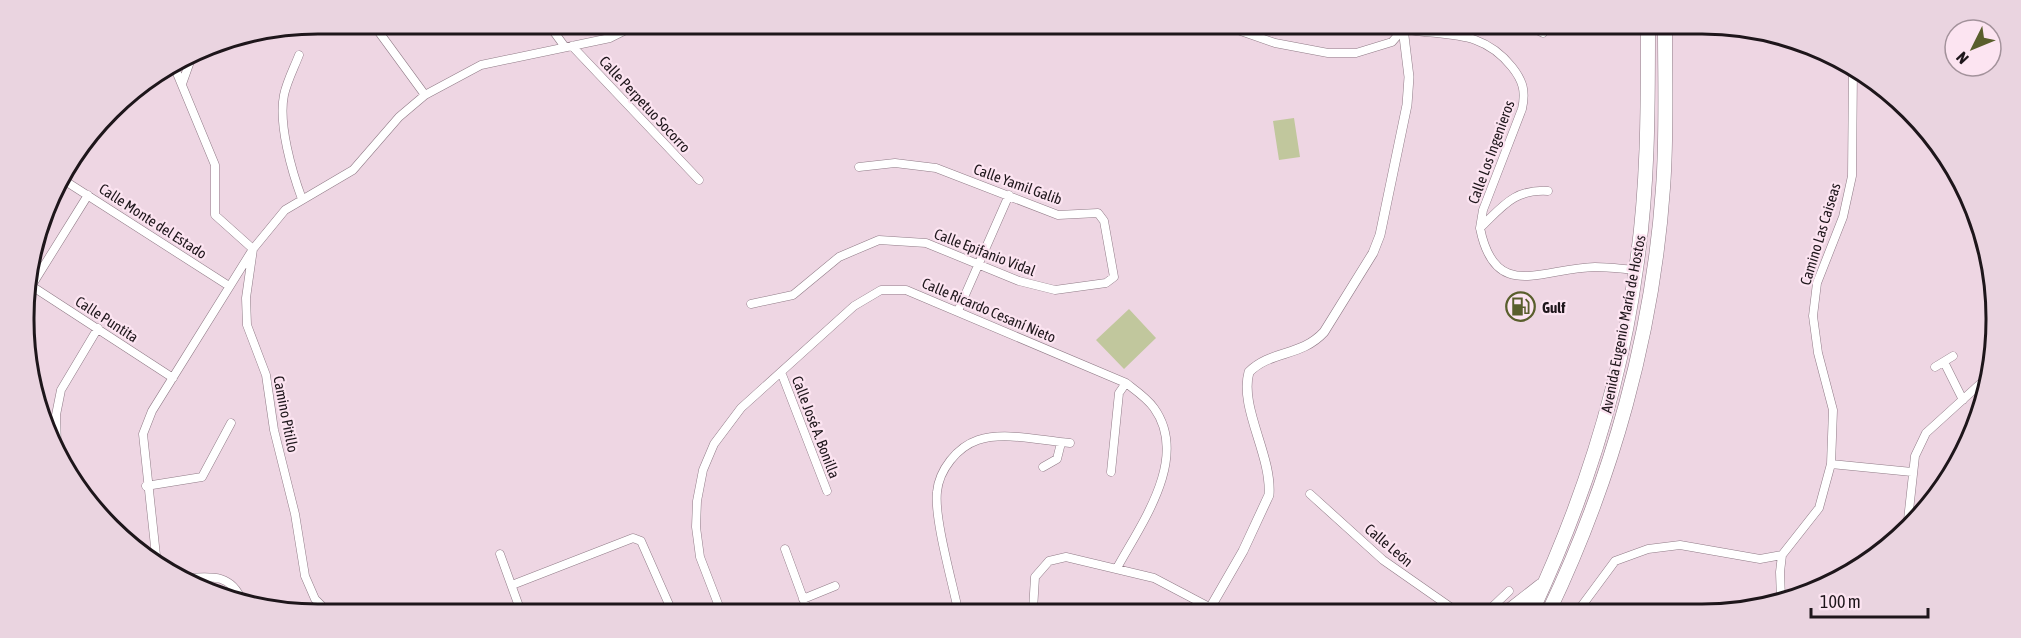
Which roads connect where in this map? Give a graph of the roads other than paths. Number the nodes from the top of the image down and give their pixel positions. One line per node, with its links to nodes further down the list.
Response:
1 (380, 34): 16 (street)
2 (557, 34): 10 (street, Calle Perpetuo Socorro)
3 (618, 34): 10 (street)
4 (1249, 34): 5 (street)
5 (1399, 34)
6 (1404, 34): 77 (street)
7 (1450, 34): 24 (street, Calle Los Ingenieros)
8 (1648, 34): 28 (highway, Avenida Eugenio María de Hostos)
9 (1665, 34): 60 (highway, Avenida Eugenio María de Hostos)
10 (568, 47): 16 (street); 18 (street, Calle Perpetuo Socorro)
11 (298, 55): 23 (street)
12 (188, 67): 15 (street)
13 (177, 73): 15 (street)
14 (1853, 78): 47 (street, Camino Las Caiseas)
15 (182, 84): 25 (street)
16 (426, 95): 23 (street)
17 (859, 167): 22 (street, Calle Yamil Galib)
18 (699, 180)
19 (69, 184): 21 (street, Calle Monte del Estado)
20 (1548, 190): 24 (street)
21 (87, 195): 27 (street); 30 (street, Calle Monte del Estado)
22 (1009, 195): 26 (street); 29 (street, Calle Yamil Galib)
23 (302, 199): 25 (street)
24 (1480, 228): 28 (street)
25 (253, 249): 30 (street); 69 (street, Camino Pitillo)
26 (979, 264): 29 (street, Calle Epifanio Vidal); 32 (street, Calle Epifanio Vidal); 33 (street)
27 (39, 270)
28 (1636, 270): 62 (highway, Avenida Eugenio María de Hostos)
29 (1110, 280)
30 (229, 286): 39 (street)
31 (36, 292): 34 (street, Calle Puntita)
32 (754, 304)
33 (958, 311): 38 (street, Calle Ricardo Cesaní Nieto); 40 (street, Calle Ricardo Cesaní Nieto)
34 (98, 328): 39 (street, Calle Puntita); 44 (street)
35 (1953, 356): 36 (street)
36 (1944, 362): 37 (street); 42 (street)
37 (1935, 367)
38 (781, 372): 52 (street, Calle José A. Bonilla); 72 (street, Calle Ricardo Cesaní Nieto)
39 (173, 378): 51 (street)
40 (1126, 383): 46 (street); 59 (street, Calle Ricardo Cesaní Nieto)
41 (1979, 385): 42 (street)
42 (1963, 400): 50 (street)
43 (231, 423): 51 (street)
44 (56, 429)
45 (1123, 460): 46 (street)
46 (1112, 462): 49 (street)
47 (1831, 464): 50 (street); 58 (street, Camino Las Caiseas)
48 (1043, 467): 74 (street)
49 (1111, 472)
50 (1912, 472): 54 (street)
51 (146, 486): 56 (street)
52 (827, 491)
53 (1310, 494): 78 (street, Calle León)
54 (1908, 515)
55 (785, 549): 68 (street)
56 (155, 552)
57 (500, 554): 63 (street)
58 (1782, 555): 67 (street); 84 (street)
59 (1117, 568): 75 (street); 76 (street)
60 (1568, 572): 82 (highway, Avenida Eugenio María de Hostos); 83 (highway)
61 (200, 577): 66 (street)
62 (1545, 583): 80 (highway); 81 (highway, Avenida Eugenio María de Hostos)
63 (512, 585): 70 (street); 71 (street)
64 (835, 586): 68 (street)
65 (1509, 591): 79 (street)
66 (239, 592)
67 (1781, 592)
68 (803, 599): 73 (street)
69 (320, 604)
70 (518, 604)
71 (667, 604)
72 (718, 604)
73 (805, 604)
74 (957, 604)
75 (1033, 604)
76 (1201, 604)
77 (1213, 604)
78 (1446, 604)
79 (1495, 604)
80 (1518, 604)
81 (1536, 604)
82 (1553, 604)
83 (1560, 604)
84 (1583, 604)

